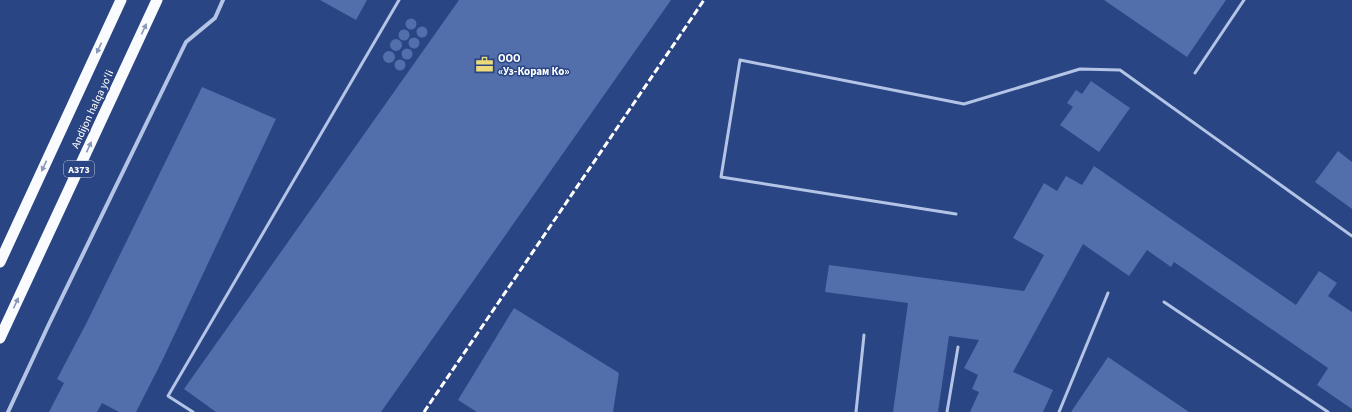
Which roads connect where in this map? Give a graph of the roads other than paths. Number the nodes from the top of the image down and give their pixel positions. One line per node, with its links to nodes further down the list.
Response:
1 (121, 0): 9 (highway, Andijon halqa yo‘li / A373, one-way to 9)
2 (157, 0): 13 (highway, Andijon halqa yo‘li / A373, one-way to 2)
3 (223, 0): 15 (street)
4 (399, 0): 16 (lane)
5 (1244, 0): 6 (lane)
6 (1195, 73)
7 (956, 214): 8 (lane)
8 (1352, 236)
9 (0, 262)
10 (1108, 293): 19 (lane)
11 (1164, 302): 20 (lane)
12 (864, 336): 17 (lane)
13 (0, 338)
14 (958, 347): 18 (lane)
15 (8, 412)
16 (193, 412)
17 (856, 412)
18 (947, 412)
19 (1059, 412)
20 (1328, 412)

